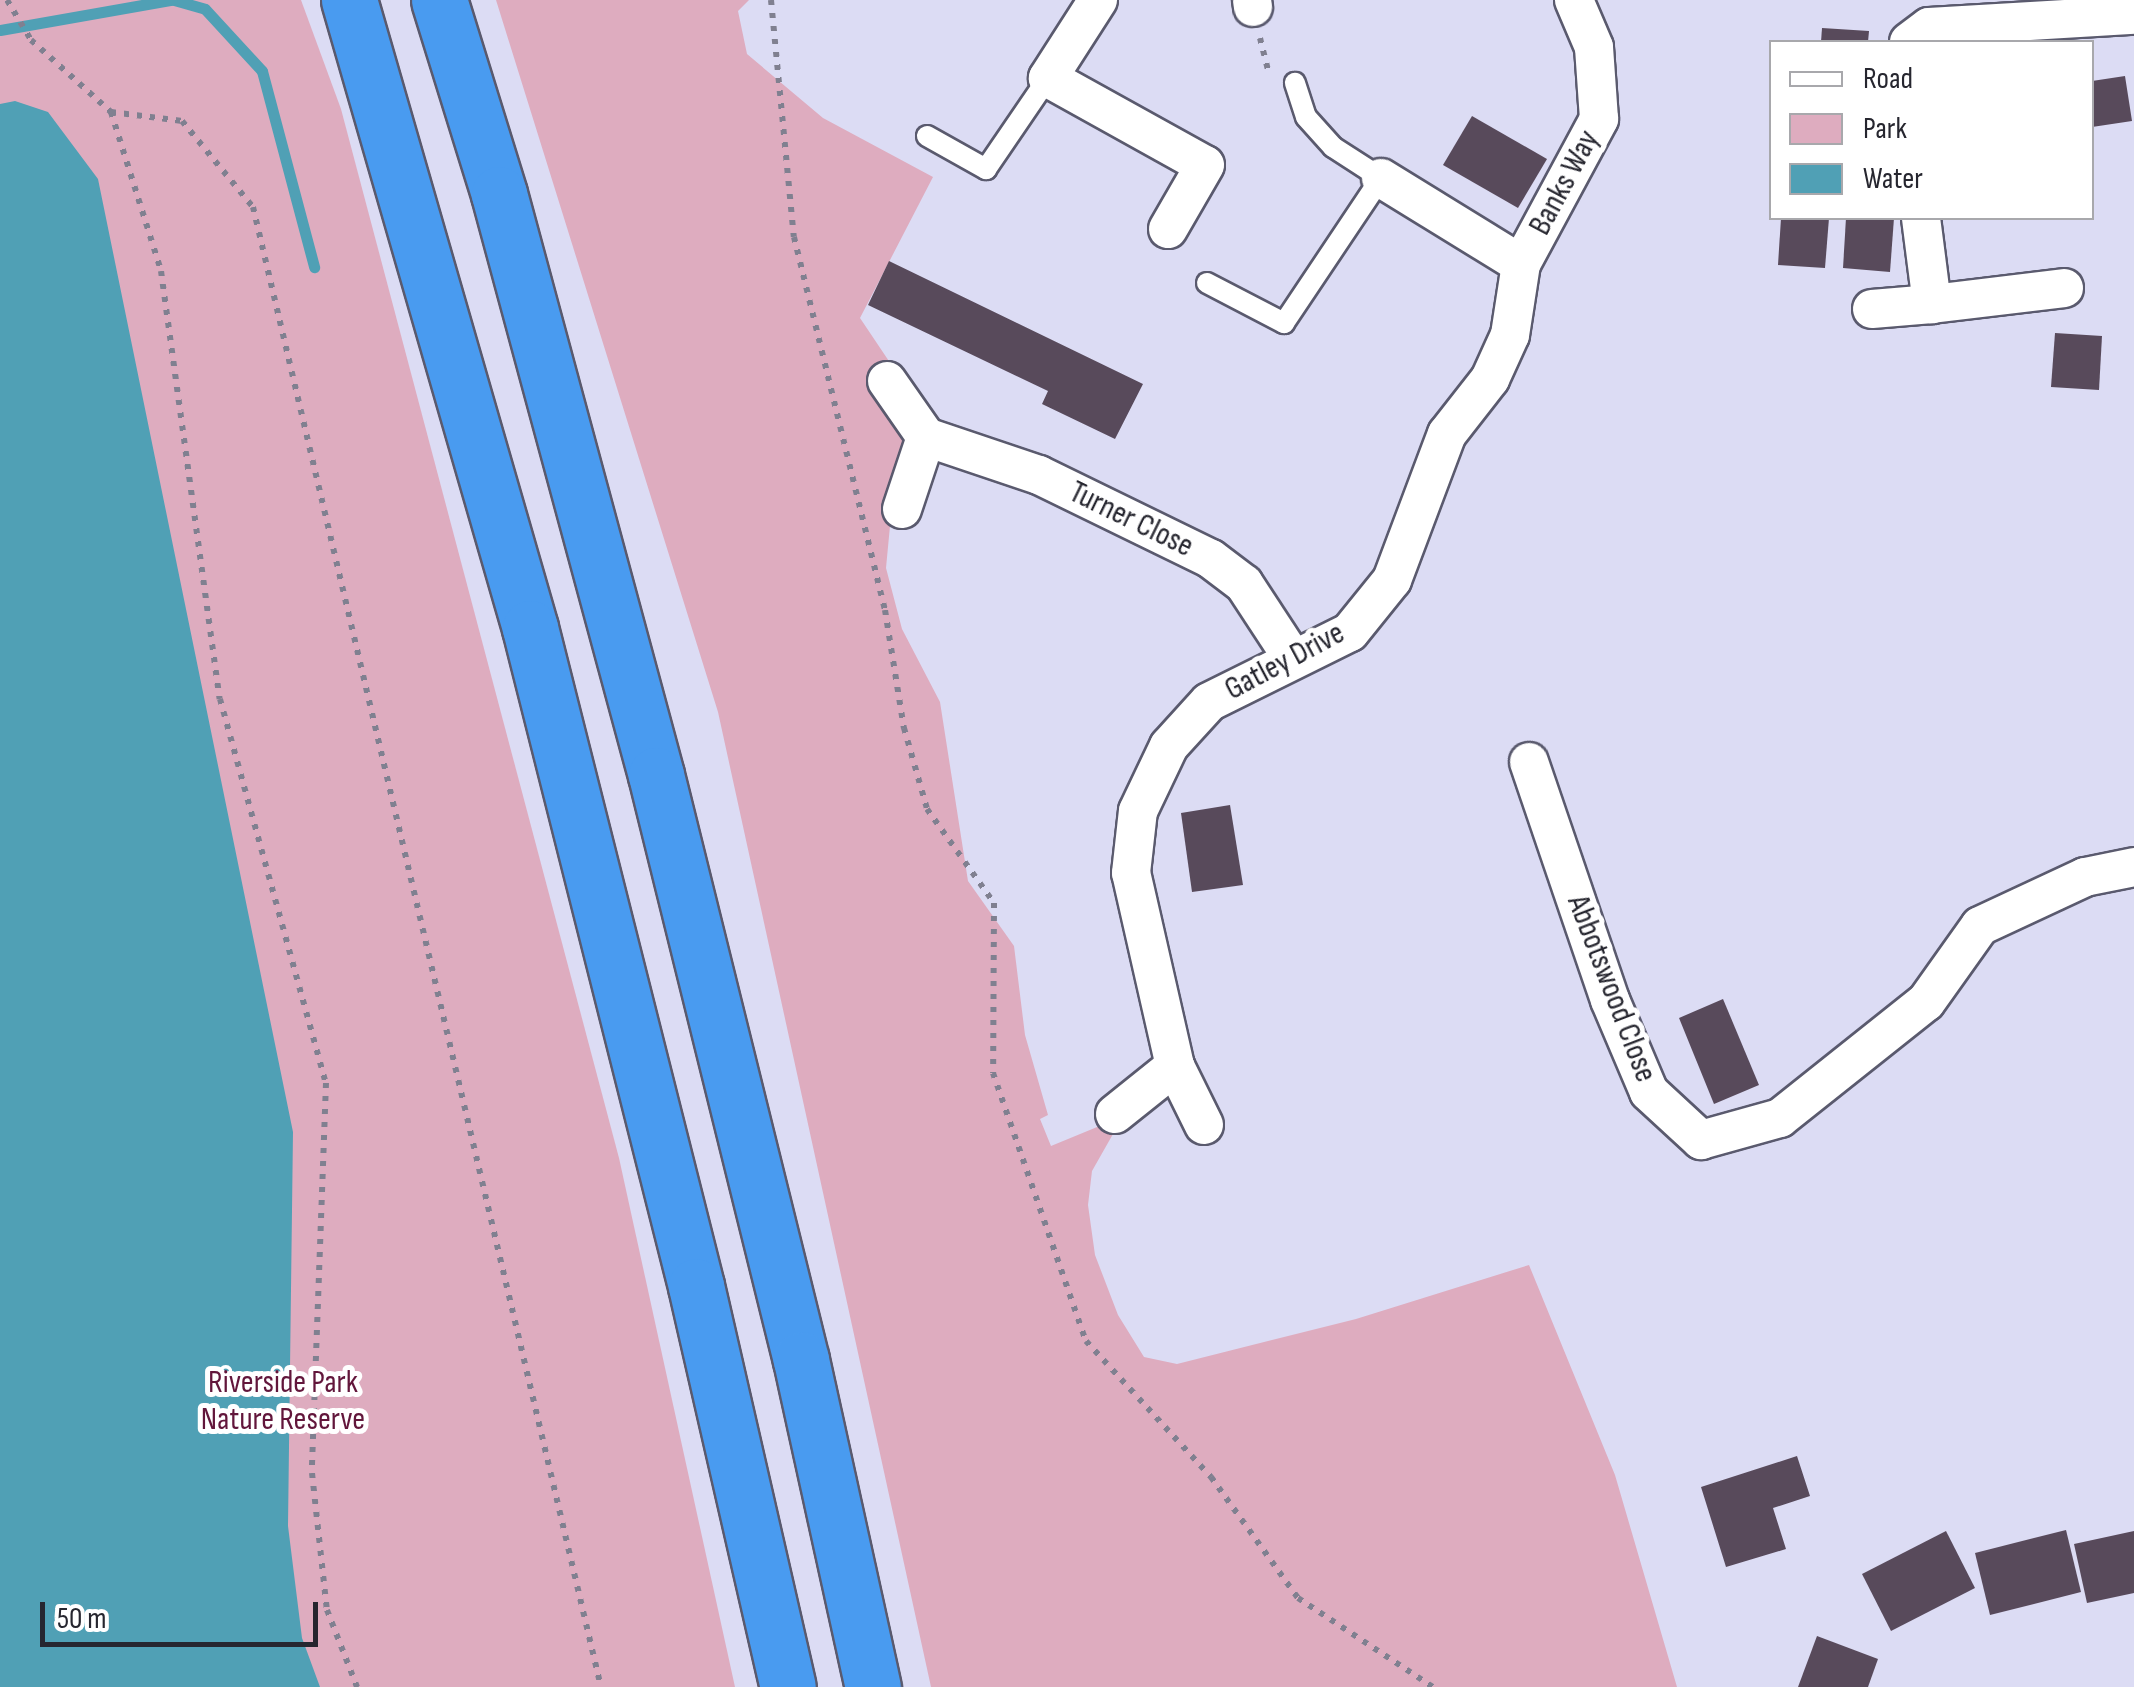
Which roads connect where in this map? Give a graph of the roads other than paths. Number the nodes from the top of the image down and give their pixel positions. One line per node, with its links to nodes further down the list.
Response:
1 (350, 0): 28 (highway)
2 (439, 0): 29 (highway)
3 (1098, 0): 8 (street)
4 (1574, 0): 14 (street, Banks Way)
5 (2061, 9): 6 (street); 7 (street)
6 (2134, 15)
7 (1913, 40)
8 (1048, 78): 10 (lane); 13 (street)
9 (1294, 83): 11 (lane)
10 (927, 136)
11 (1381, 178): 14 (street, Banks Way); 15 (lane)
12 (1921, 220): 17 (street)
13 (1168, 229)
14 (1521, 264): 22 (street, Gatley Drive)
15 (1208, 283)
16 (2064, 288): 17 (street)
17 (1932, 304): 18 (street)
18 (1872, 309)
19 (888, 381): 20 (street)
20 (926, 437): 21 (street); 22 (street, Turner Close)
21 (902, 509)
22 (1293, 659): 25 (street, Gatley Drive)
23 (1529, 762): 24 (street, Abbotswood Close)
24 (2134, 867)
25 (1175, 1066): 26 (street); 27 (street, Gatley Drive)
26 (1116, 1114)
27 (1204, 1125)
28 (788, 1687)
29 (873, 1687)

